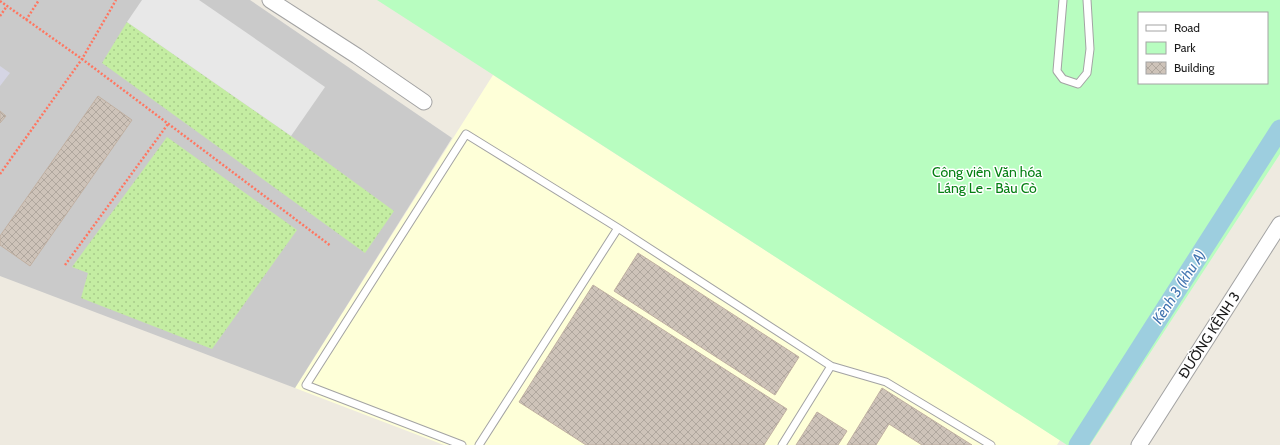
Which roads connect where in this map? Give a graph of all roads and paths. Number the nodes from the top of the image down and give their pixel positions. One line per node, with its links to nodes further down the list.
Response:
1 (39, 0): 9 (path)
2 (116, 0): 10 (path)
3 (270, 0): 11 (street)
4 (1063, 0): 5 (lane)
5 (1087, 0)
6 (0, 1): 7 (path)
7 (7, 6): 8 (path); 9 (path)
8 (0, 16)
9 (26, 20): 10 (path)
10 (82, 59): 12 (path); 13 (path)
11 (424, 102)
12 (168, 124): 16 (path); 17 (path)
13 (0, 174)
14 (1280, 224): 23 (street, ĐƯỜNG KÊNH 3)
15 (618, 228): 18 (lane); 19 (lane); 20 (lane)
16 (332, 246)
17 (65, 265)
18 (832, 366): 21 (lane); 22 (lane)
19 (462, 445)
20 (479, 445)
21 (782, 445)
22 (991, 445)
23 (1139, 445)

